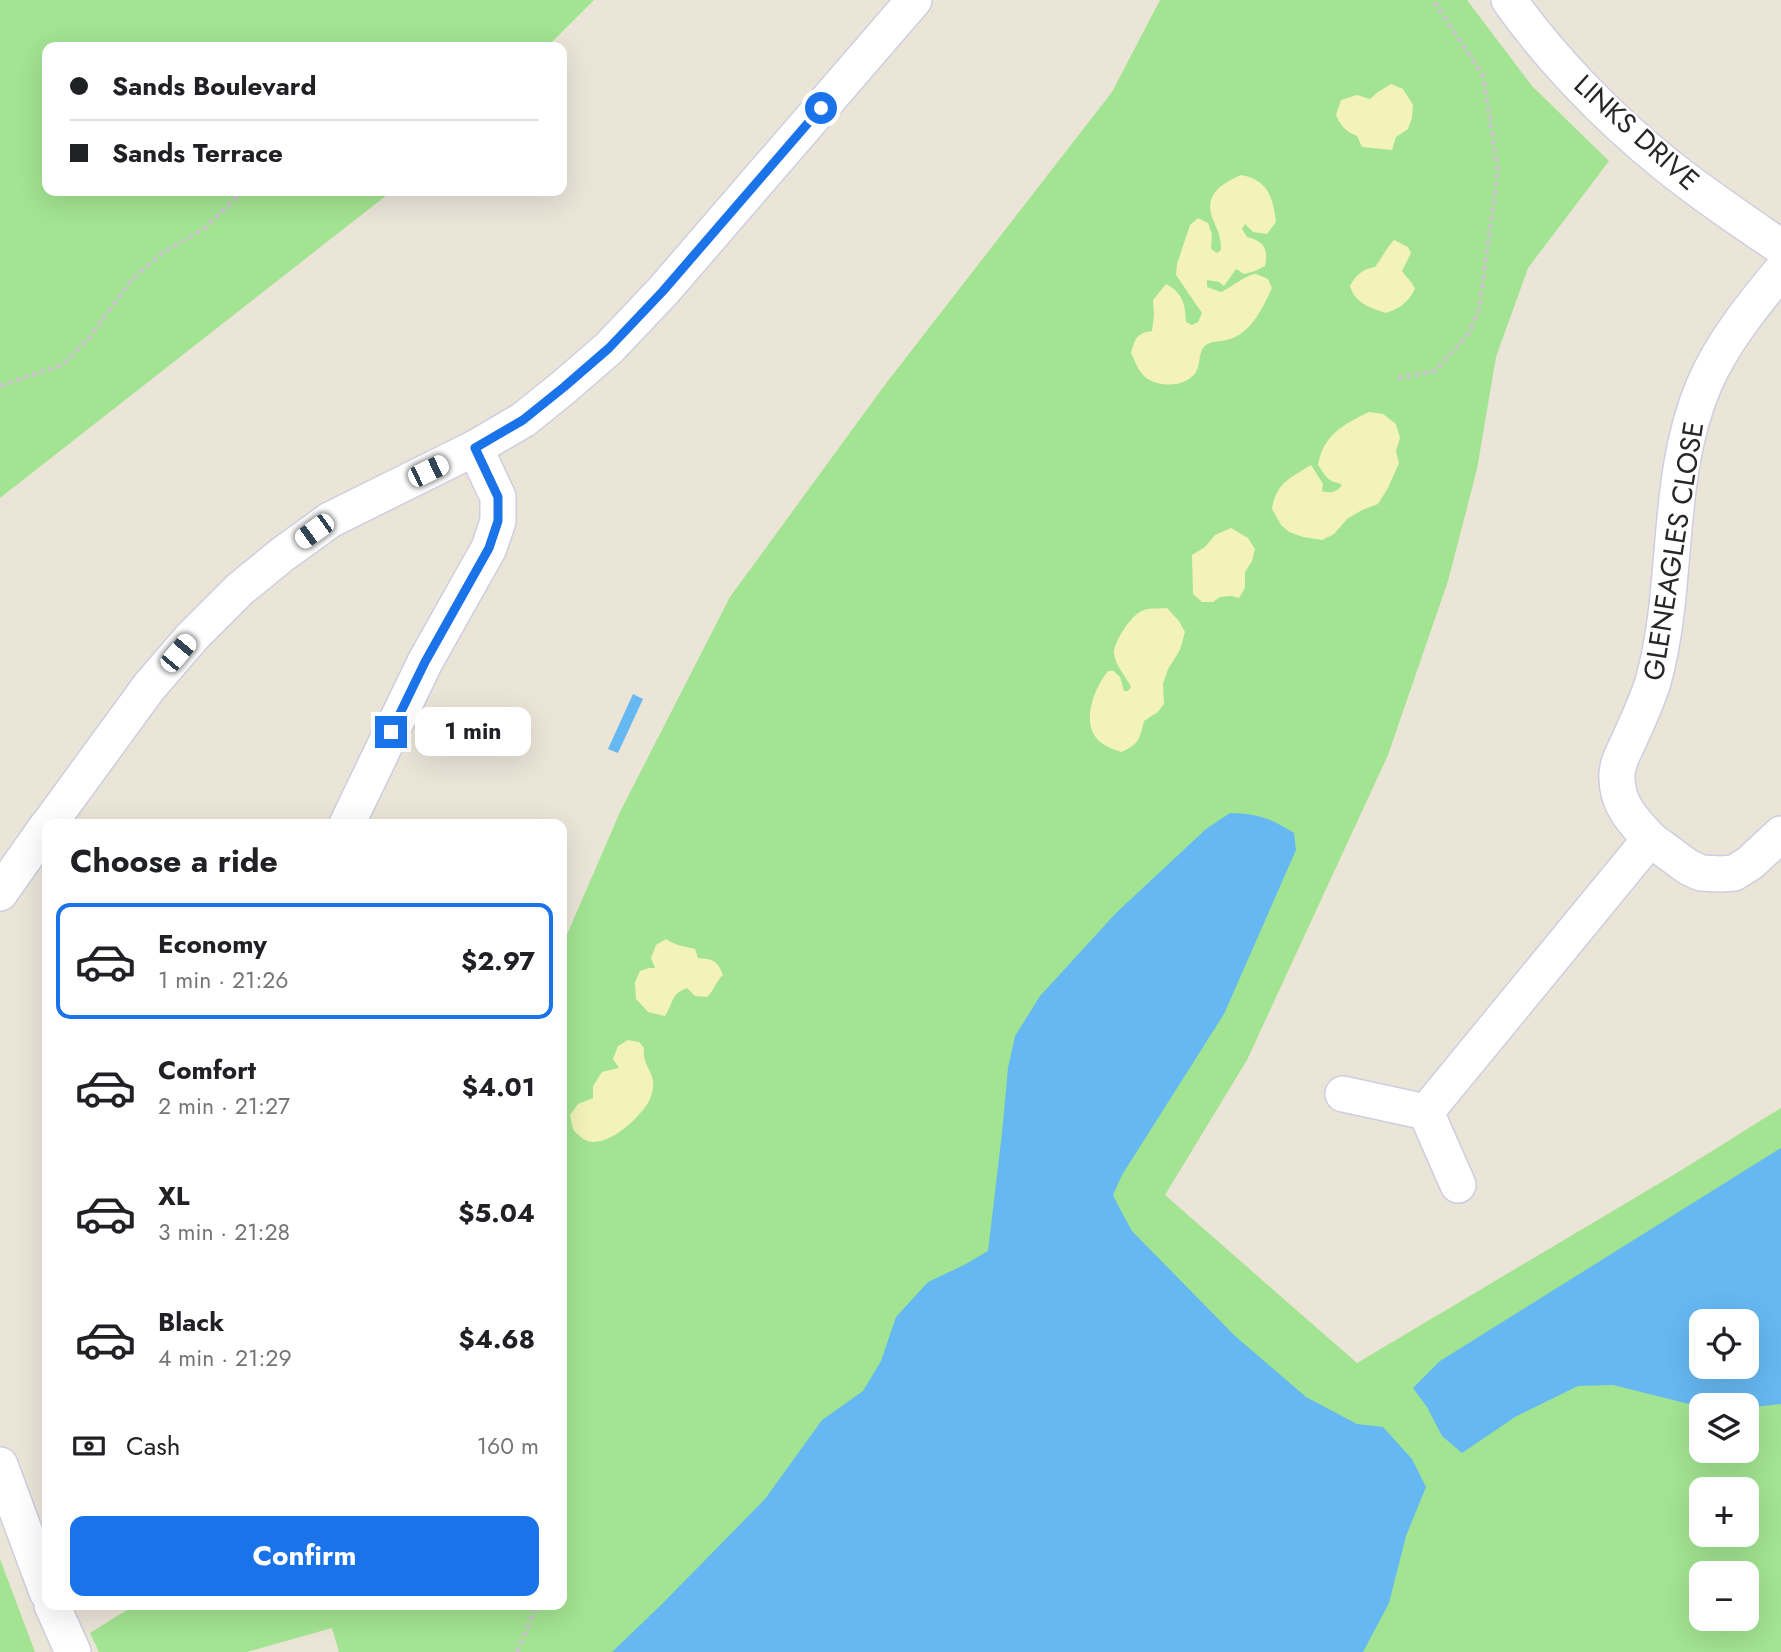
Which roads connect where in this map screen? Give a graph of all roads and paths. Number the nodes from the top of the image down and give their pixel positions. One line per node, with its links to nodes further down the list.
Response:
1 (914, 0): 9 (street)
2 (1433, 0): 7 (path)
3 (1509, 0): 5 (street, LINKS DRIVE)
4 (238, 196): 8 (path)
5 (1781, 247)
6 (1781, 271): 14 (street, GLENEAGLES CLOSE)
7 (1398, 378)
8 (0, 386)
9 (475, 448): 10 (street); 11 (street)
10 (52, 819)
11 (349, 819)
12 (42, 834): 15 (street)
13 (1781, 834): 14 (street, GLENEAGLES CLOSE)
14 (1650, 839): 17 (street)
15 (0, 893)
16 (1343, 1094): 17 (street)
17 (1426, 1112): 18 (street)
18 (1458, 1185)
19 (0, 1465): 20 (street)
20 (42, 1574)
21 (56, 1610): 23 (street)
22 (535, 1610): 24 (path)
23 (73, 1652)
24 (517, 1652)

